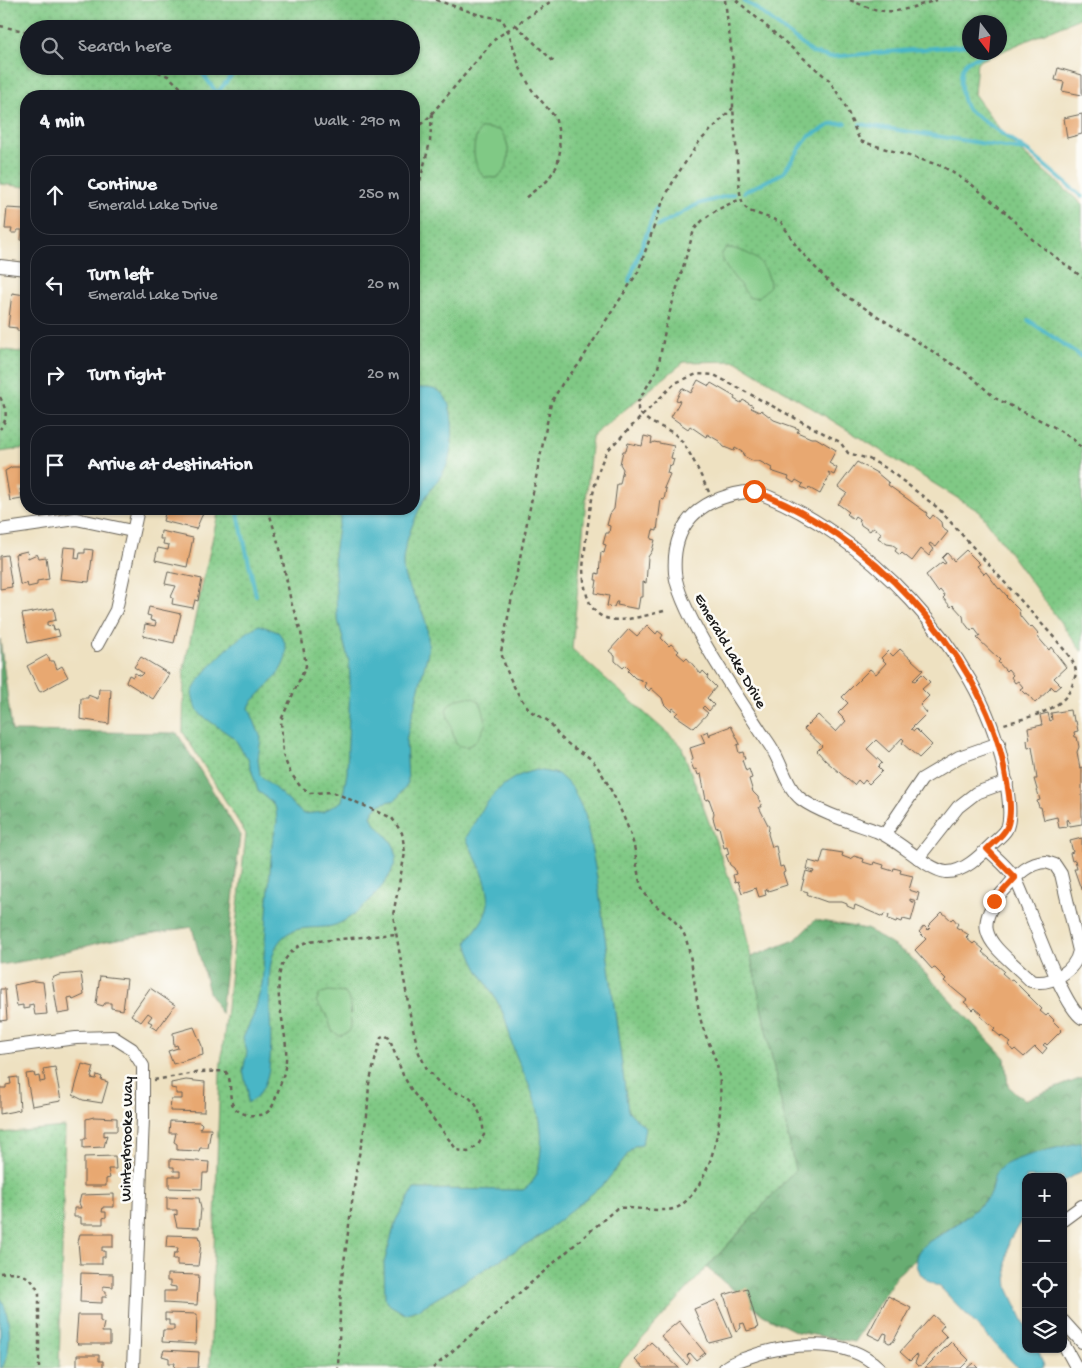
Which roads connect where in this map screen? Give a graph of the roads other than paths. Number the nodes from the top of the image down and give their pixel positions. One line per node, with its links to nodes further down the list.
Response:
1 (0, 266): 2 (street)
2 (20, 268)
3 (136, 515): 5 (street)
4 (0, 530): 5 (street)
5 (132, 531): 6 (street)
6 (97, 645)
7 (999, 743): 8 (street, Emerald Lake Drive); 9 (street); 9 (street, Emerald Lake Drive)
8 (1007, 782): 10 (street, Emerald Lake Drive); 11 (street)
9 (885, 834): 11 (street, Emerald Lake Drive)
10 (987, 849): 11 (street, Emerald Lake Drive); 12 (street)
11 (918, 858)
12 (1015, 878): 13 (street); 13 (street); 13 (street)
13 (1058, 977): 14 (street)
14 (1082, 1018)
15 (0, 1048): 21 (street, Winterbrooke Way)
16 (1082, 1206): 17 (street)
17 (1066, 1218)
18 (1067, 1325): 19 (street)
19 (1082, 1342)
20 (1067, 1349): 24 (street)
21 (132, 1368)
22 (725, 1368): 23 (street)
23 (879, 1368)
24 (1079, 1368)

